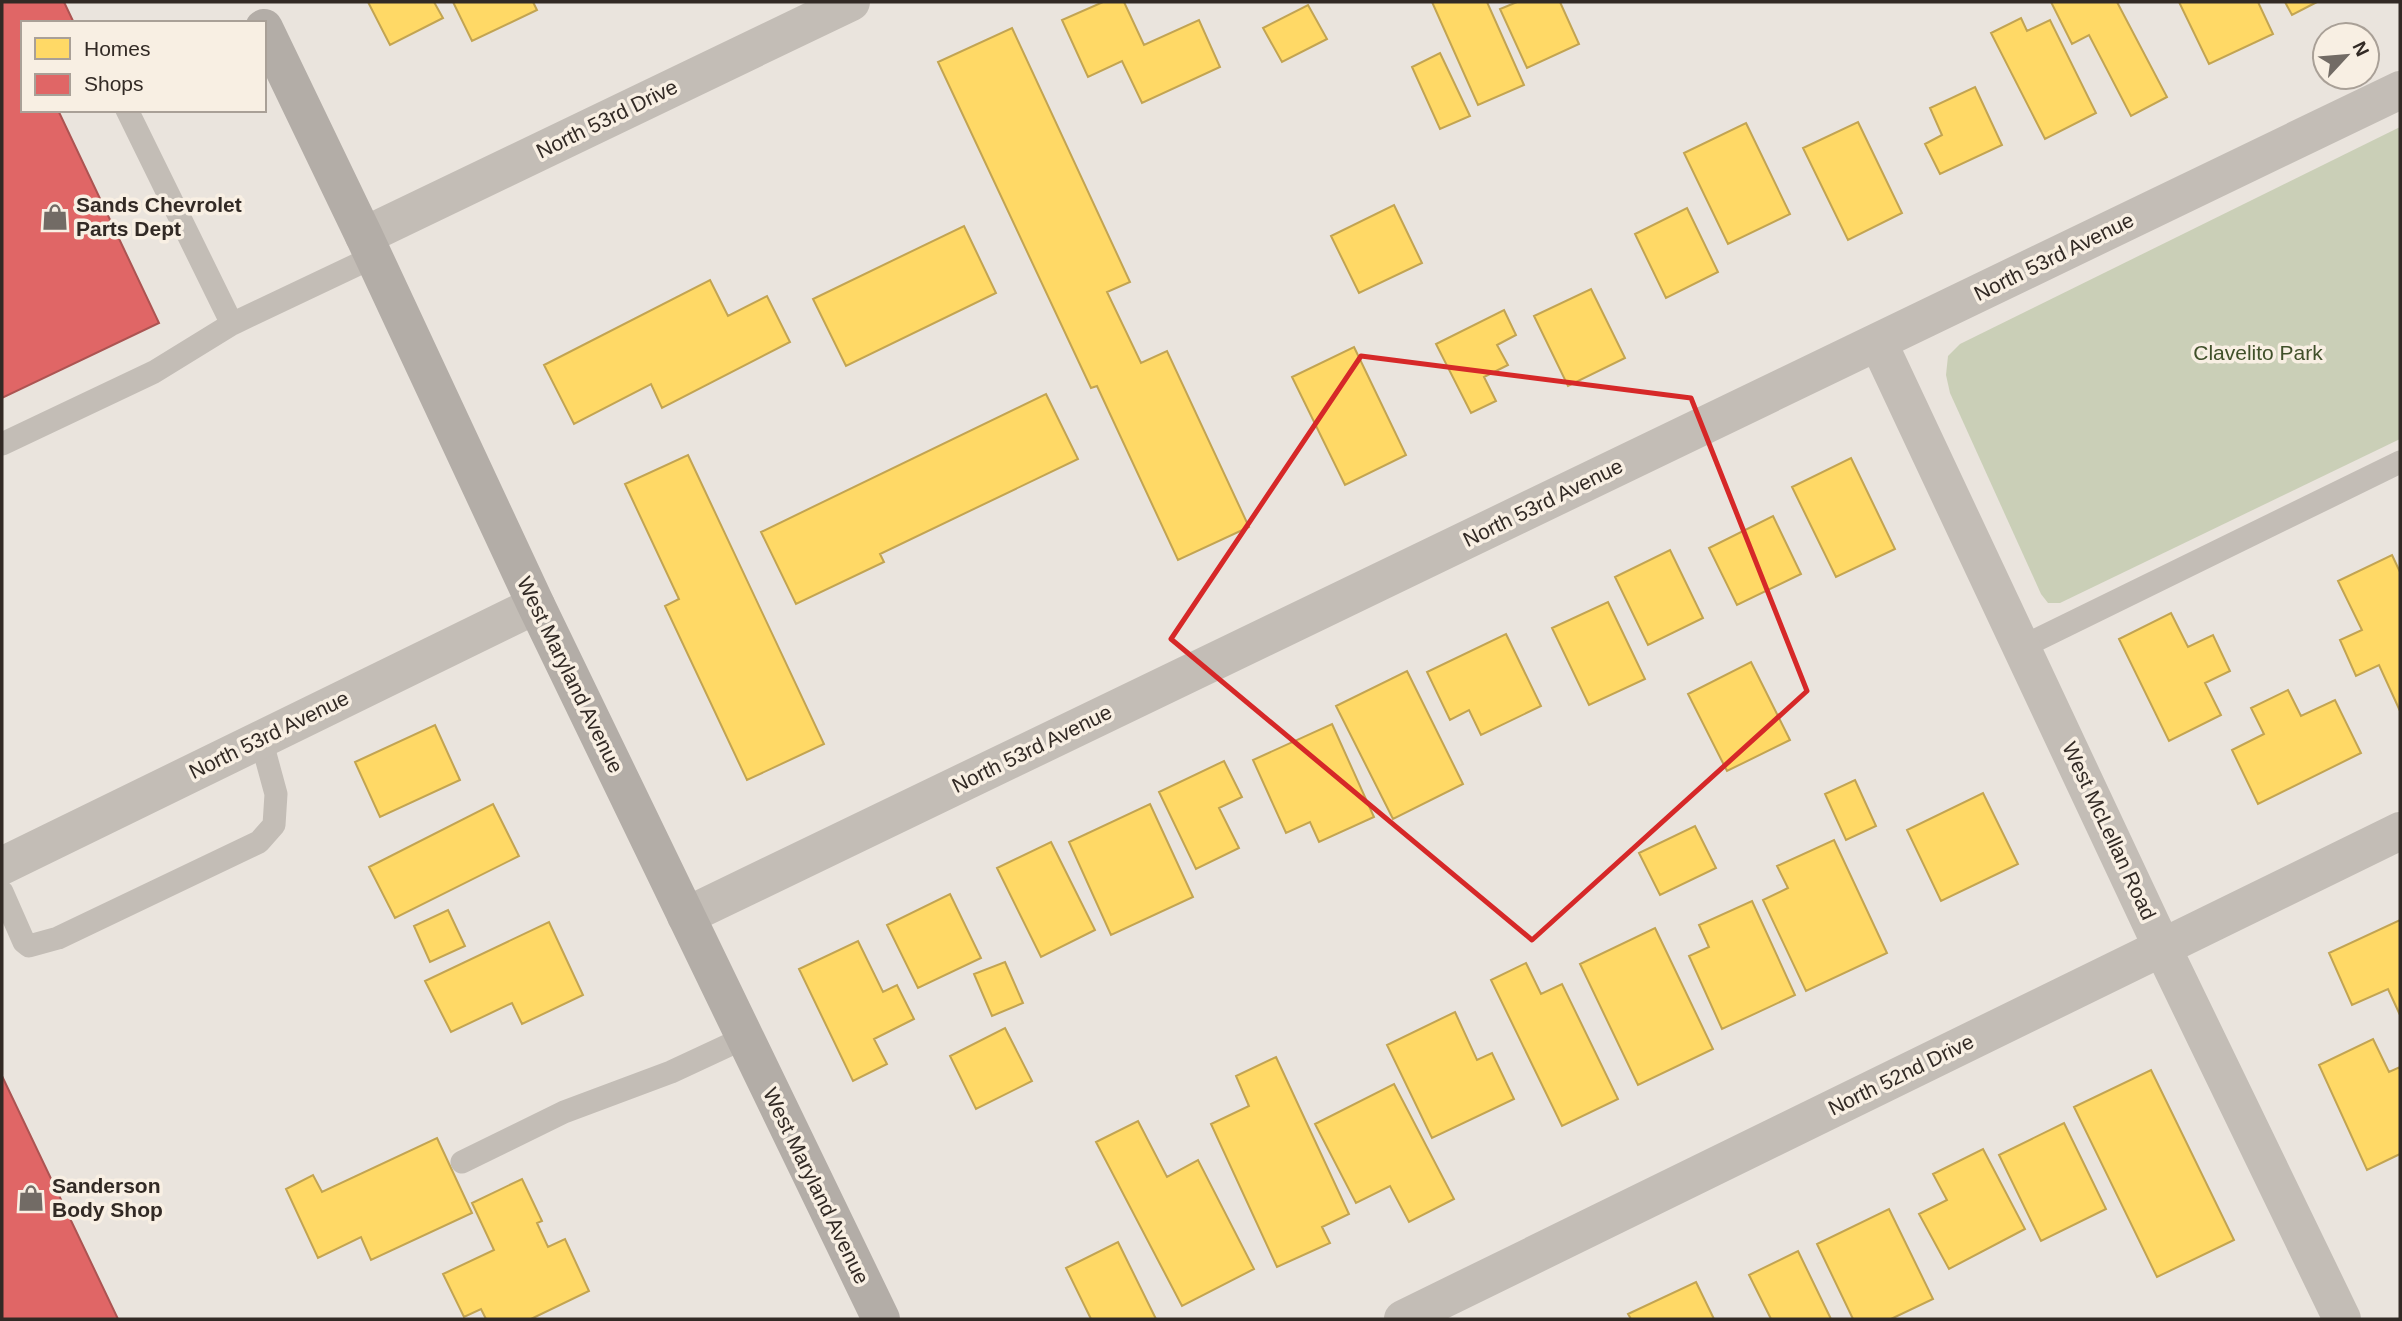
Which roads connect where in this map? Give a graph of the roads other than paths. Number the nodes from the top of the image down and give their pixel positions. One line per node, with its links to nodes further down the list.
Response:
1 (251, 2): 3 (street)
2 (851, 2): 7 (street, North 53rd Drive)
3 (261, 21)
4 (266, 32): 7 (street, West Maryland Avenue)
5 (2400, 90): 9 (street, North 53rd Avenue)
6 (128, 112): 8 (lane)
7 (368, 246): 8 (lane); 12 (street, West Maryland Avenue)
8 (232, 324): 10 (lane)
9 (1878, 342): 13 (street, West McLellan Road); 18 (street, North 53rd Avenue)
10 (2, 444)
11 (2400, 462): 13 (lane)
12 (536, 605): 14 (street, North 53rd Avenue); 18 (street, West Maryland Avenue)
13 (2022, 647): 19 (street, West McLellan Road)
14 (261, 740): 16 (street, North 53rd Avenue); 17 (lane)
15 (2400, 831): 19 (street, North 52nd Drive)
16 (2, 866)
17 (2, 892)
18 (686, 916): 20 (street, West Maryland Avenue)
19 (2162, 947): 23 (street, North 52nd Drive); 24 (street, West McLellan Road)
20 (744, 1038): 21 (lane); 22 (street, West Maryland Avenue)
21 (462, 1162)
22 (881, 1319)
23 (1403, 1319)
24 (2342, 1319)

